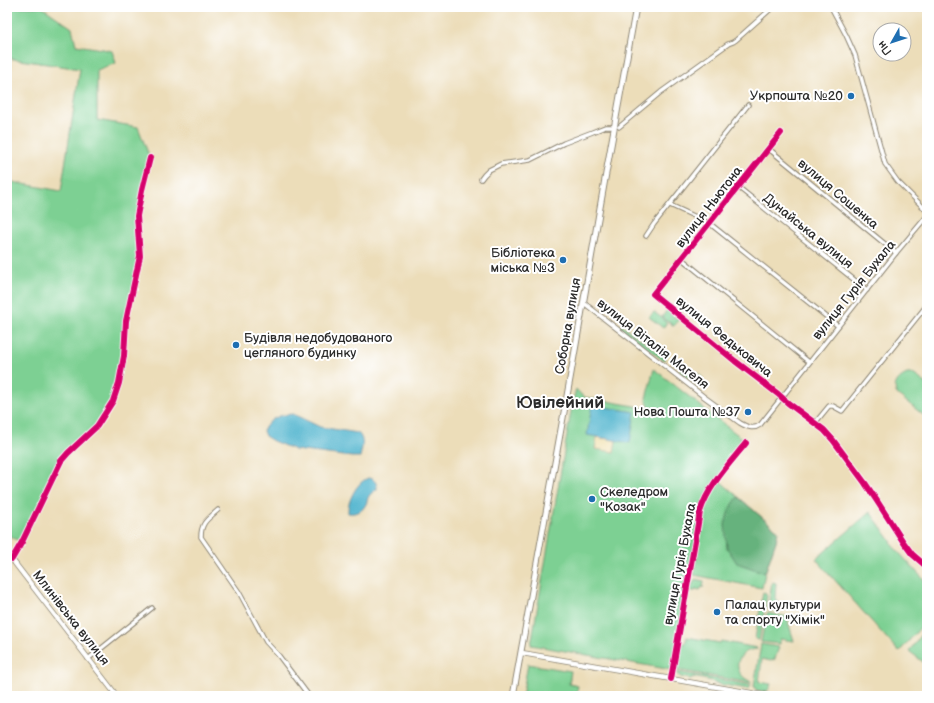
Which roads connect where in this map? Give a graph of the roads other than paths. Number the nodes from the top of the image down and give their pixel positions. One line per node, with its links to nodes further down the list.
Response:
1 (636, 7): 5 (main road, Соборна вулиця)
2 (773, 7): 5 (street)
3 (831, 7): 12 (street)
4 (748, 105): 11 (street)
5 (616, 127): 9 (street); 20 (main road, Соборна вулиця)
6 (781, 133): 7 (street, вулиця Ньютона)
7 (769, 149): 10 (street, вулиця Ньютона); 16 (street, вулиця Сошенка)
8 (150, 158): 30 (street)
9 (481, 178)
10 (738, 187): 14 (street, вулиця Ньютона); 18 (street, Дунайська вулиця)
11 (670, 205): 14 (street); 15 (street)
12 (927, 211)
13 (927, 216): 16 (street, вулиця Гурія Бухала)
14 (709, 223): 17 (street, вулиця Ньютона); 22 (street)
15 (646, 236)
16 (896, 253): 18 (street, вулиця Гурія Бухала)
17 (682, 259): 19 (street, вулиця Ньютона); 23 (street)
18 (867, 290): 22 (street, вулиця Гурія Бухала)
19 (653, 294): 24 (street, вулиця Федьковича)
20 (584, 303): 26 (street, вулиця Віталія Магеля); 33 (main road, Соборна вулиця)
21 (927, 305): 25 (street)
22 (838, 326): 23 (street, вулиця Гурія Бухала)
23 (809, 362): 24 (street, вулиця Гурія Бухала)
24 (781, 397): 25 (street); 26 (street, вулиця Гурія Бухала)
25 (814, 423): 31 (street)
26 (750, 428)
27 (746, 443): 35 (street, вулиця Гурія Бухала)
28 (218, 510): 37 (street)
29 (7, 552): 30 (street, Млинівська вулиця)
30 (12, 559): 34 (street, Млинівська вулиця)
31 (927, 567)
32 (152, 608): 34 (street)
33 (522, 653): 35 (street); 38 (main road, Соборна вулиця)
34 (88, 659): 36 (street, Млинівська вулиця)
35 (671, 679): 39 (street)
36 (117, 696)
37 (310, 696)
38 (514, 696)
39 (769, 696)

